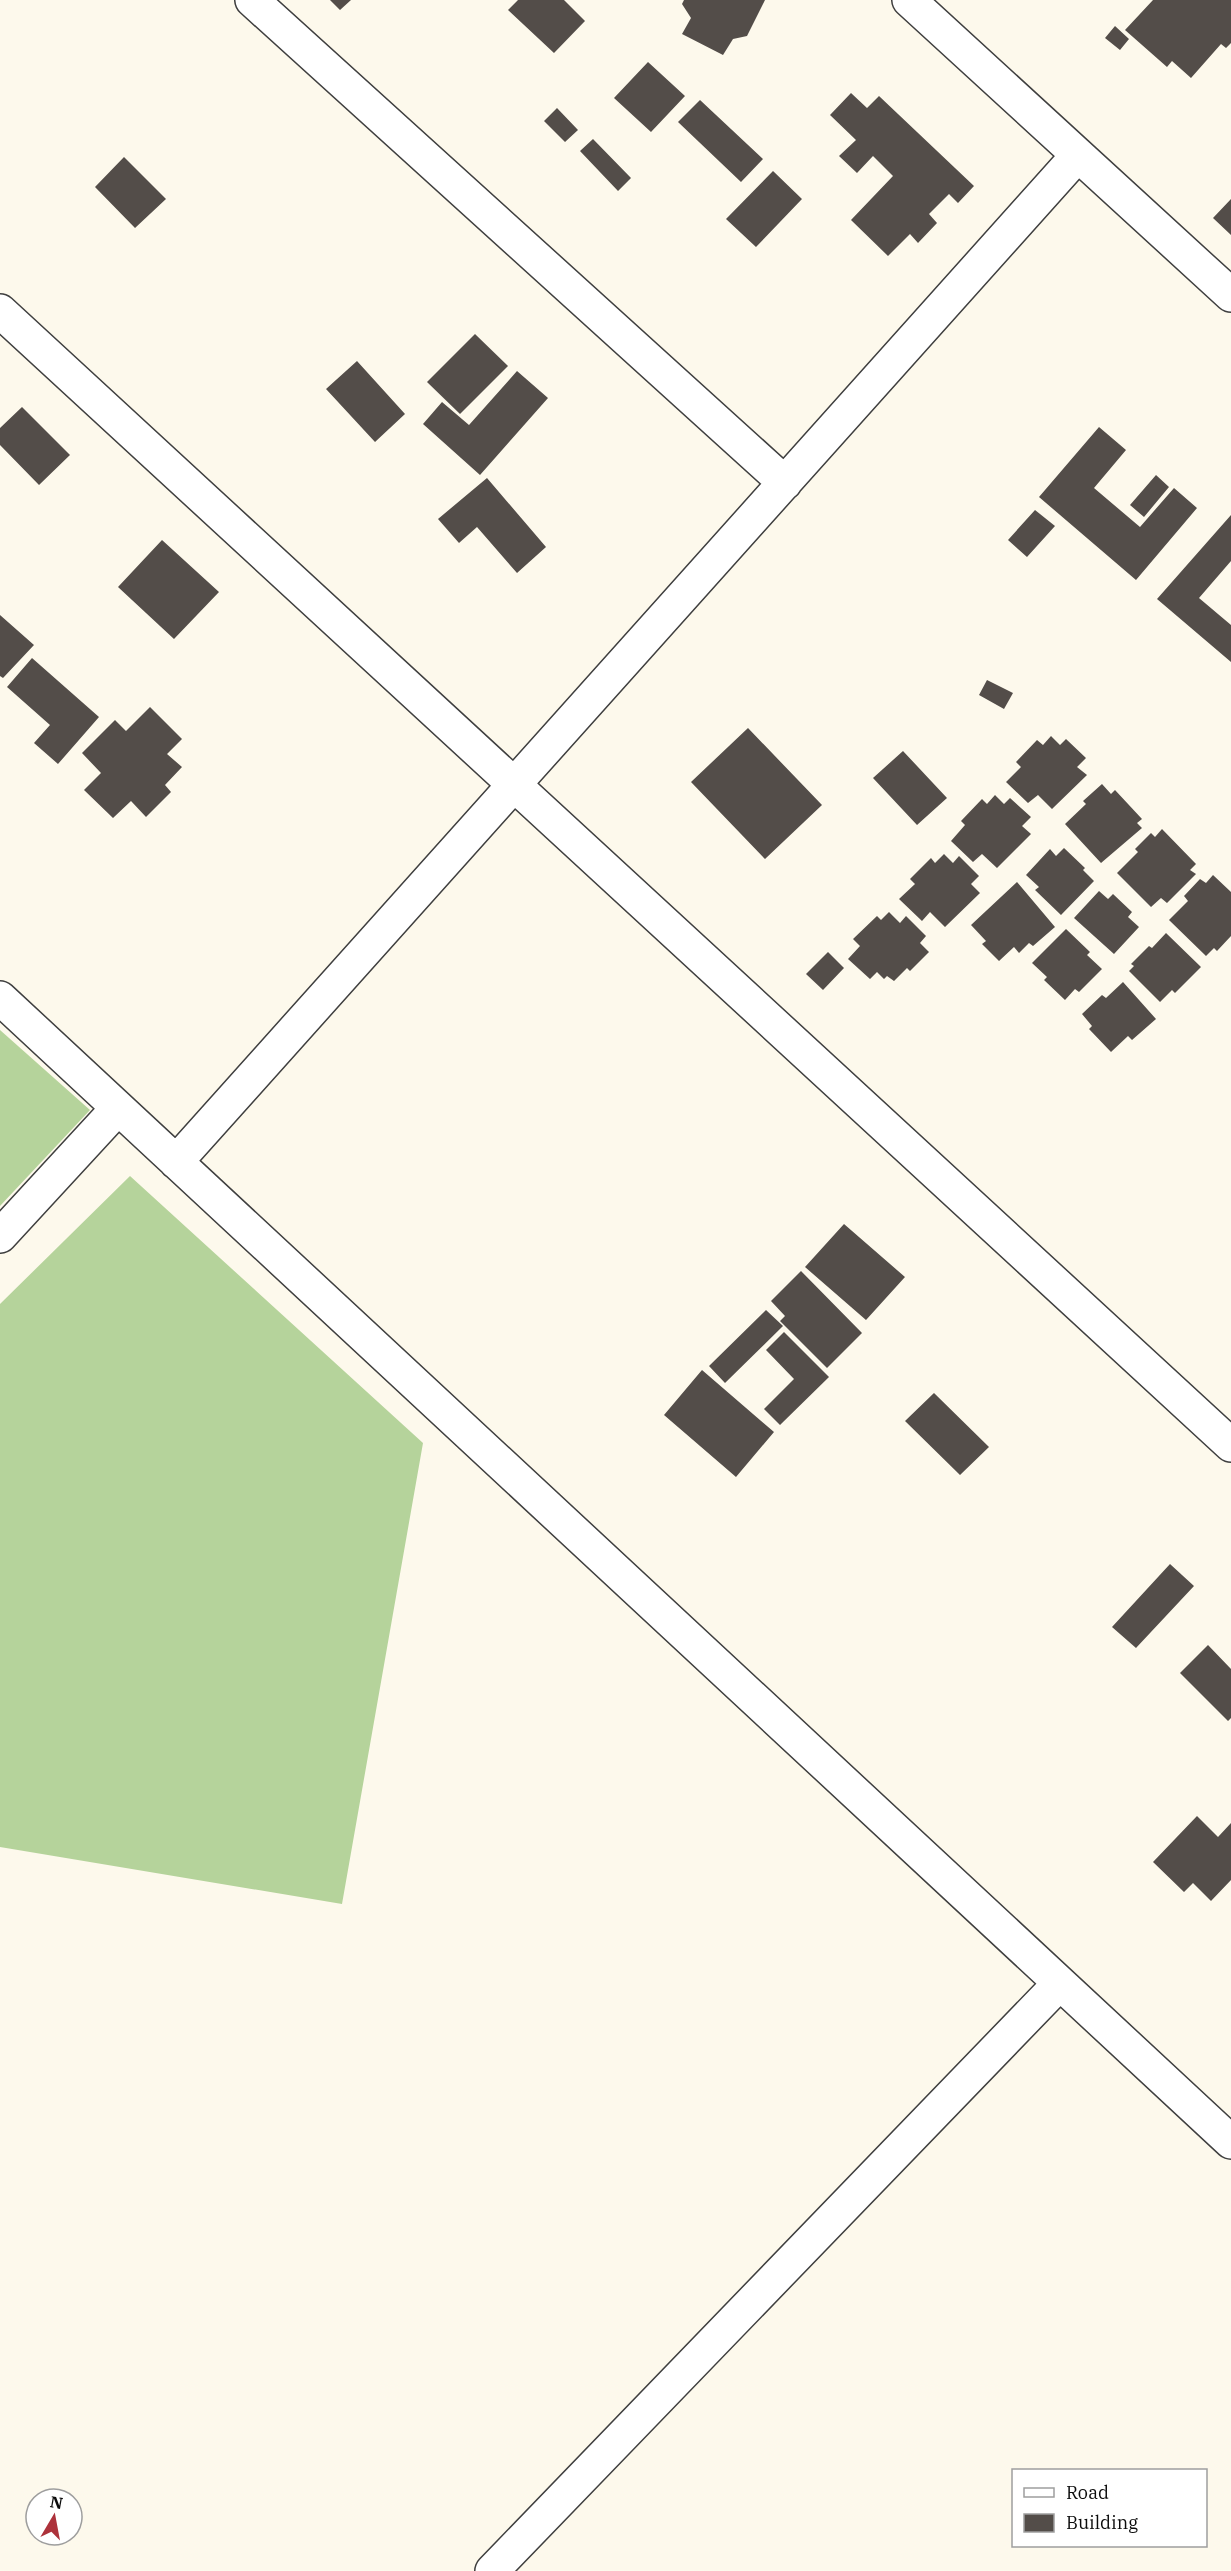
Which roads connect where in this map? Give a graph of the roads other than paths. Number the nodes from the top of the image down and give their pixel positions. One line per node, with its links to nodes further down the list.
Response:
1 (252, 0): 6 (street)
2 (909, 0): 3 (street)
3 (1078, 155): 4 (street); 6 (street)
4 (1231, 295)
5 (0, 311): 7 (street)
6 (785, 483): 7 (street)
7 (515, 784): 10 (street); 12 (street)
8 (0, 998): 9 (street)
9 (118, 1108): 10 (street); 11 (street)
10 (176, 1162): 13 (street)
11 (0, 1236)
12 (1231, 1445)
13 (1060, 1983): 14 (street); 15 (street)
14 (1231, 2142)
15 (492, 2571)

